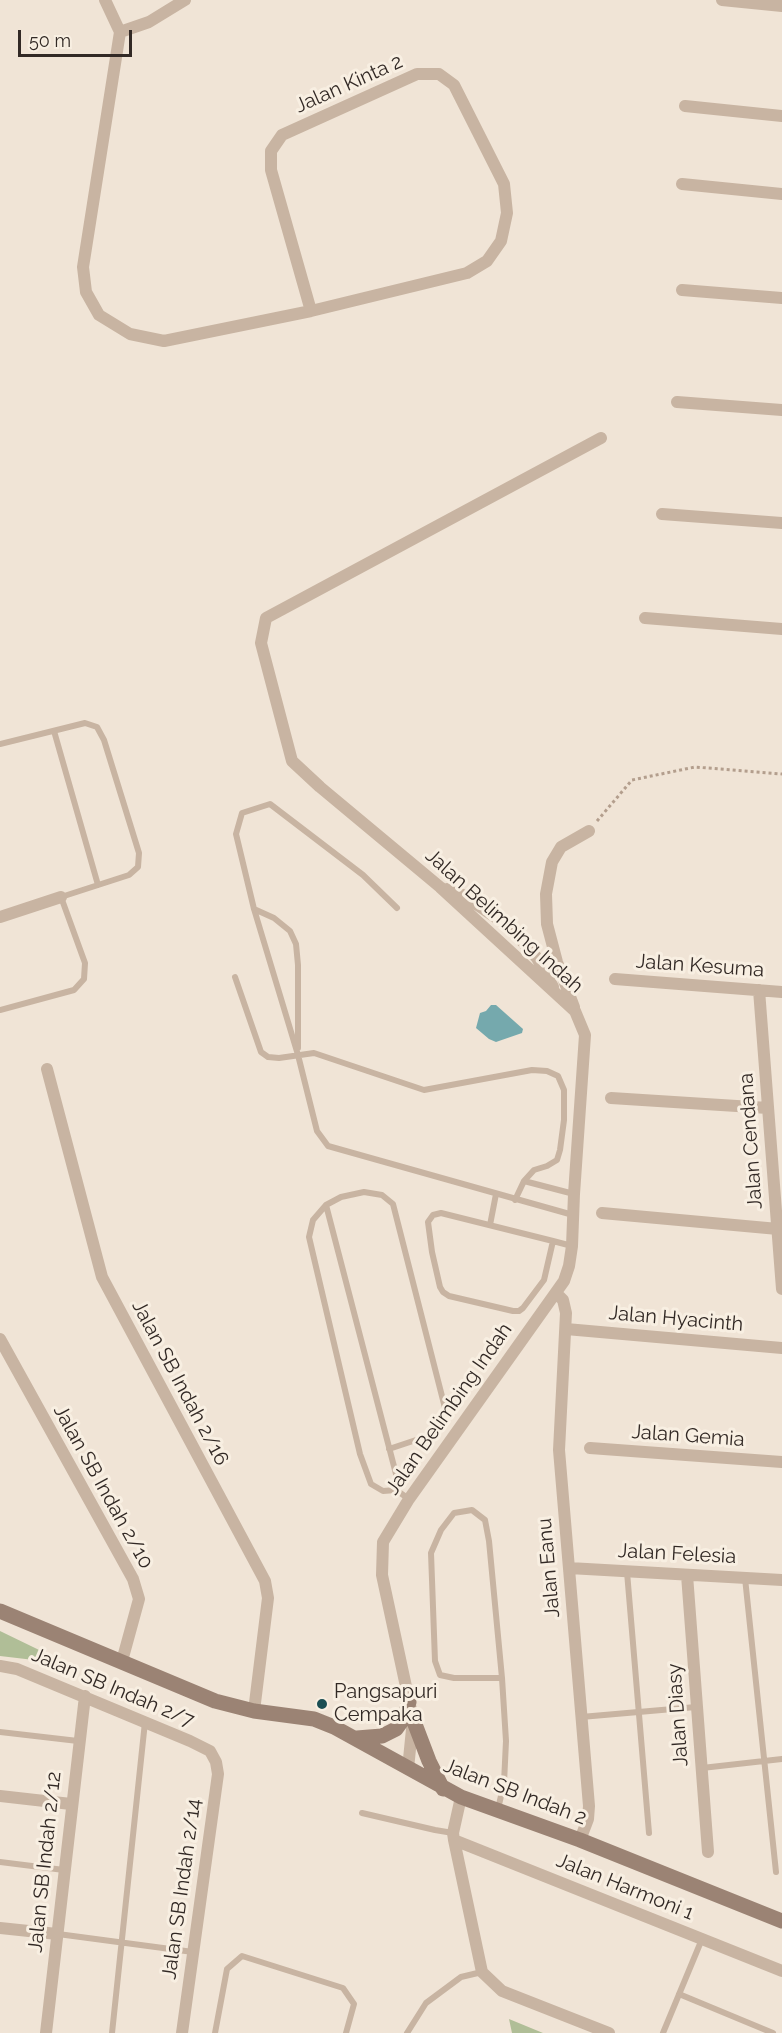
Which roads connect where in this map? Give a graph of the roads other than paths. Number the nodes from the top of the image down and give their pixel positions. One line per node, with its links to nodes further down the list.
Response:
1 (185, 0): 5 (street)
2 (722, 0): 4 (street)
3 (106, 1): 5 (street)
4 (782, 6)
5 (120, 32): 12 (street, Jalan Kinta 2)
6 (685, 106): 7 (street)
7 (782, 116)
8 (682, 184): 9 (street)
9 (782, 194)
10 (682, 290): 11 (street)
11 (782, 298)
12 (311, 311): 12 (street, Jalan Kinta 2)
13 (677, 402): 14 (street)
14 (782, 410)
15 (601, 438): 24 (street, Jalan Belimbing Indah)
16 (662, 514): 17 (street)
17 (782, 523)
18 (645, 618): 19 (street)
19 (782, 629)
20 (54, 731): 21 (lane); 23 (lane); 23 (lane)
21 (0, 744)
22 (589, 831): 35 (street)
23 (98, 885): 25 (lane)
24 (440, 887): 33 (street, Jalan Belimbing Indah); 33 (street)
25 (61, 897): 28 (street); 34 (lane)
26 (398, 908): 27 (lane)
27 (254, 909): 36 (lane); 36 (lane)
28 (0, 917)
29 (235, 977): 36 (lane)
30 (615, 979): 31 (street, Jalan Kesuma)
31 (759, 990): 32 (street, Jalan Kesuma); 39 (street, Jalan Cendana)
32 (782, 992)
33 (557, 994): 35 (street, Jalan Belimbing Indah)
34 (0, 1010)
35 (575, 1011): 42 (street, Jalan Belimbing Indah)
36 (298, 1055): 40 (lane); 41 (lane)
37 (47, 1069): 74 (street, Jalan SB Indah 2/16)
38 (611, 1098): 39 (street)
39 (768, 1108): 48 (street, Jalan Cendana)
40 (524, 1181): 42 (lane); 43 (lane)
41 (496, 1194): 43 (lane); 47 (lane)
42 (574, 1194): 46 (street, Jalan Belimbing Indah)
43 (515, 1200): 46 (lane)
44 (326, 1205): 58 (lane); 58 (lane); 60 (lane)
45 (602, 1213): 48 (street)
46 (573, 1215): 50 (street, Jalan Belimbing Indah)
47 (490, 1225): 49 (lane); 49 (lane)
48 (777, 1229): 51 (street, Jalan Cendana)
49 (554, 1241): 50 (lane)
50 (572, 1246): 53 (street, Jalan Belimbing Indah)
51 (781, 1270): 52 (street, Jalan Cendana)
52 (782, 1289)
53 (556, 1293): 54 (street, Jalan Eanu); 61 (street, Jalan Belimbing Indah)
54 (566, 1329): 56 (street, Jalan Hyacinth); 62 (street, Jalan Eanu)
55 (0, 1339): 68 (street, Jalan SB Indah 2/10)
56 (782, 1348)
57 (590, 1448): 59 (street, Jalan Gemia)
58 (389, 1449): 60 (lane)
59 (782, 1462)
60 (396, 1490): 61 (lane)
61 (409, 1499): 72 (street, Jalan Belimbing Indah)
62 (569, 1568): 63 (street, Jalan Felesia); 76 (street, Jalan Eanu)
63 (627, 1571): 64 (street, Jalan Felesia); 75 (lane)
64 (687, 1575): 65 (street, Jalan Felesia); 73 (street, Jalan Diasy)
65 (745, 1578): 66 (street, Jalan Felesia); 84 (lane)
66 (782, 1580)
67 (0, 1611): 68 (street, Jalan SB Indah 2)
68 (122, 1661): 74 (street, Jalan SB Indah 2)
69 (0, 1666): 71 (street, Jalan SB Indah 2/7)
70 (502, 1678): 70 (lane); 91 (lane)
71 (85, 1696): 78 (street, Jalan SB Indah 2/7); 81 (street, Jalan SB Indah 2/12)
72 (409, 1702): 77 (street, Jalan Belimbing Indah); 80 (street)
73 (697, 1707): 75 (lane); 85 (street, Jalan Diasy)
74 (254, 1711): 80 (street, Jalan SB Indah 2)
75 (639, 1711): 76 (lane); 93 (lane)
76 (580, 1717): 95 (street, Jalan Eanu)
77 (413, 1719): 86 (street, Jalan Belimbing Indah); 87 (street)
78 (145, 1722): 82 (street, Jalan SB Indah 2/7); 104 (lane)
79 (0, 1732): 81 (lane)
80 (357, 1738): 86 (street, Jalan SB Indah 2)
81 (78, 1741): 90 (street, Jalan SB Indah 2/12)
82 (210, 1751): 105 (street, Jalan SB Indah 2/14)
83 (782, 1759): 84 (lane)
84 (765, 1761): 85 (lane); 99 (lane)
85 (702, 1768): 96 (street, Jalan Diasy)
86 (408, 1769): 87 (street, Jalan SB Indah 2)
87 (443, 1789): 89 (street, Jalan SB Indah 2)
88 (0, 1796): 90 (street)
89 (461, 1797): 91 (street, Jalan SB Indah 2); 94 (street)
90 (71, 1804): 98 (street, Jalan SB Indah 2/12)
91 (498, 1810): 95 (street, Jalan SB Indah 2)
92 (362, 1813): 94 (lane)
93 (649, 1833)
94 (453, 1836): 103 (street, Jalan Harmoni 1); 107 (street)
95 (580, 1840): 100 (street, Jalan SB Indah 2)
96 (708, 1852)
97 (0, 1862): 98 (lane)
98 (64, 1870): 102 (street, Jalan SB Indah 2/12)
99 (776, 1872)
100 (782, 1921)
101 (0, 1928): 102 (street)
102 (57, 1934): 104 (lane); 109 (street, Jalan SB Indah 2/12)
103 (702, 1939): 106 (street, Jalan Harmoni 1); 108 (lane)
104 (123, 1942): 105 (lane); 110 (lane)
105 (193, 1952): 111 (street, Jalan SB Indah 2/14)
106 (782, 1971)
107 (482, 1972): 114 (lane); 115 (street)
108 (679, 1994): 116 (lane); 117 (lane)
109 (46, 2033)
110 (112, 2033)
111 (182, 2033)
112 (215, 2033): 113 (lane)
113 (346, 2033)
114 (407, 2033)
115 (609, 2033)
116 (663, 2033)
117 (773, 2033)

